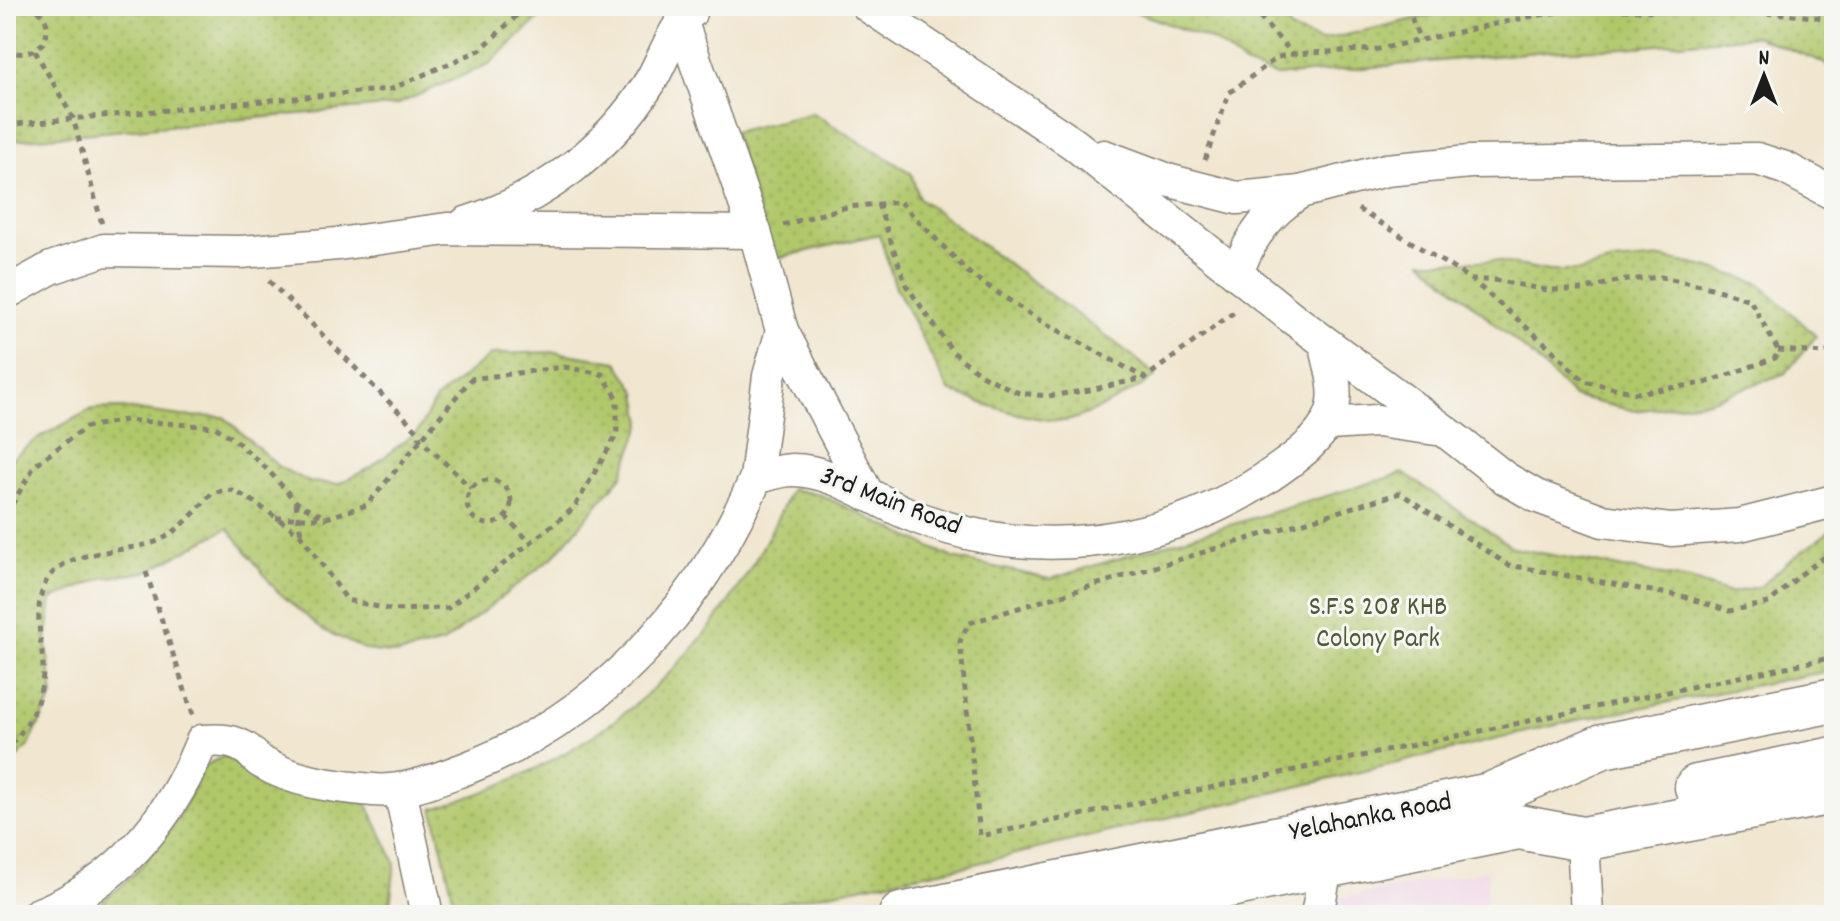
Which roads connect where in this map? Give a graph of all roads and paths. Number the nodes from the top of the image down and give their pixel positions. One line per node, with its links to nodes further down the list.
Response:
1 (12, 6): 8 (path)
2 (31, 6): 13 (path)
3 (527, 6): 15 (path)
4 (868, 6): 17 (street)
5 (1231, 6): 7 (path)
6 (1407, 6): 11 (path)
7 (1250, 7): 14 (path)
8 (6, 11)
9 (690, 11): 22 (street); 23 (street)
10 (1834, 19): 11 (path)
11 (1420, 40): 14 (path)
12 (6, 47): 13 (path)
13 (35, 51): 15 (path)
14 (1293, 54): 18 (path)
15 (73, 118): 16 (path); 24 (path)
16 (6, 125)
17 (1074, 144): 18 (street); 27 (street)
18 (1197, 188): 19 (street)
19 (1310, 189): 20 (street); 26 (path); 27 (street)
20 (1834, 194)
21 (878, 204): 23 (path); 33 (path); 33 (path)
22 (447, 229): 23 (street); 25 (street)
23 (755, 232): 29 (street)
24 (104, 250): 25 (street); 28 (street)
25 (241, 252): 36 (path)
26 (1472, 280): 31 (path); 31 (path)
27 (1248, 283): 30 (street); 33 (path)
28 (6, 293)
29 (782, 331): 37 (street); 39 (street)
30 (1325, 343): 34 (street); 35 (street)
31 (1778, 350): 32 (path)
32 (1834, 350)
33 (1145, 378)
34 (1329, 424): 35 (street); 39 (street, 3rd Main Road)
35 (1449, 434): 40 (street)
36 (420, 439): 38 (path); 46 (path); 48 (path)
37 (756, 478): 39 (street, 3rd Main Road); 57 (street)
38 (471, 488): 43 (path); 43 (path)
39 (868, 495)
40 (1834, 501)
41 (296, 502): 42 (path); 45 (path); 46 (path)
42 (6, 515)
43 (505, 516): 48 (path)
44 (276, 518): 45 (path); 47 (path); 55 (path)
45 (298, 518): 46 (path); 47 (path)
46 (326, 518)
47 (301, 535): 48 (path)
48 (531, 543)
49 (1834, 550): 51 (path)
50 (146, 572): 54 (path)
51 (1834, 657)
52 (1834, 700): 59 (main road, Yelahanka Road)
53 (1834, 726): 59 (main road)
54 (202, 741): 57 (street); 63 (street)
55 (6, 749)
56 (1834, 759): 60 (main road)
57 (400, 790): 64 (street)
58 (1834, 792): 61 (main road, Yelahanka Road)
59 (1490, 795): 65 (main road, Yelahanka Road)
60 (1519, 827): 61 (main road, Yelahanka Road); 62 (main road, Yelahanka Road)
61 (1583, 839): 68 (street)
62 (1326, 867): 66 (main road, Yelahanka Road); 67 (street)
63 (37, 915)
64 (427, 915)
65 (901, 915)
66 (1080, 915)
67 (1317, 915)
68 (1587, 915)

